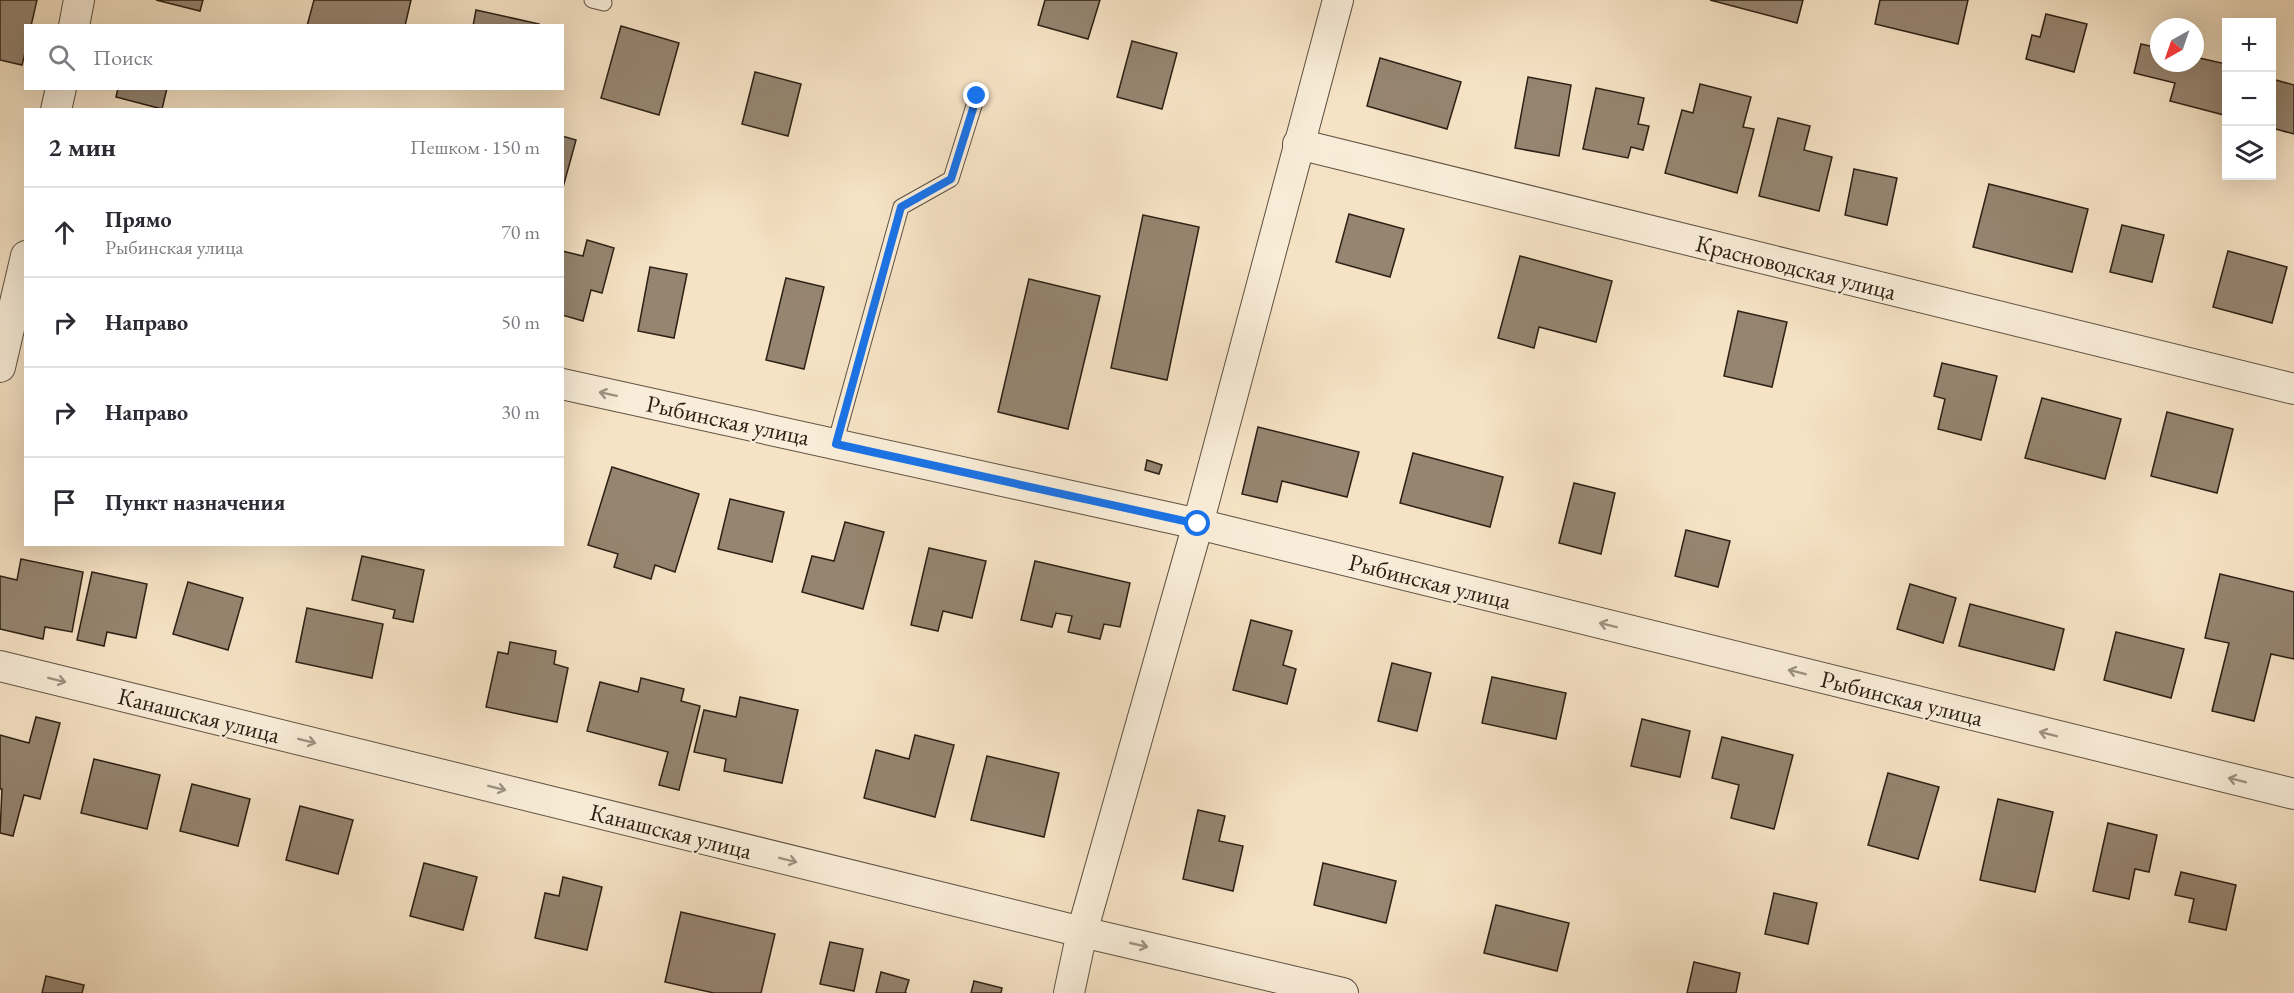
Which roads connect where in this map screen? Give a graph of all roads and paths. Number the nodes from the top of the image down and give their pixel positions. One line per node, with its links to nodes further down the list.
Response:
1 (79, 0): 3 (street)
2 (1338, 0): 7 (street)
3 (74, 24)
4 (61, 90): 6 (street)
5 (977, 96): 12 (lane)
6 (56, 108)
7 (1298, 144): 11 (street, Красноводская улица); 13 (street)
8 (19, 262): 9 (street)
9 (0, 367)
10 (564, 384): 12 (street, Рыбинская улица, one-way to 10)
11 (2294, 389)
12 (836, 444): 13 (street, Рыбинская улица)
13 (1198, 524): 15 (street, Рыбинская улица, one-way to 13); 16 (street)
14 (0, 666): 16 (street, Канашская улица, one-way to 16)
15 (2294, 794)
16 (1082, 932): 17 (street); 18 (street, Канашская улица, one-way to 18)
17 (1068, 993)
18 (1343, 993)

